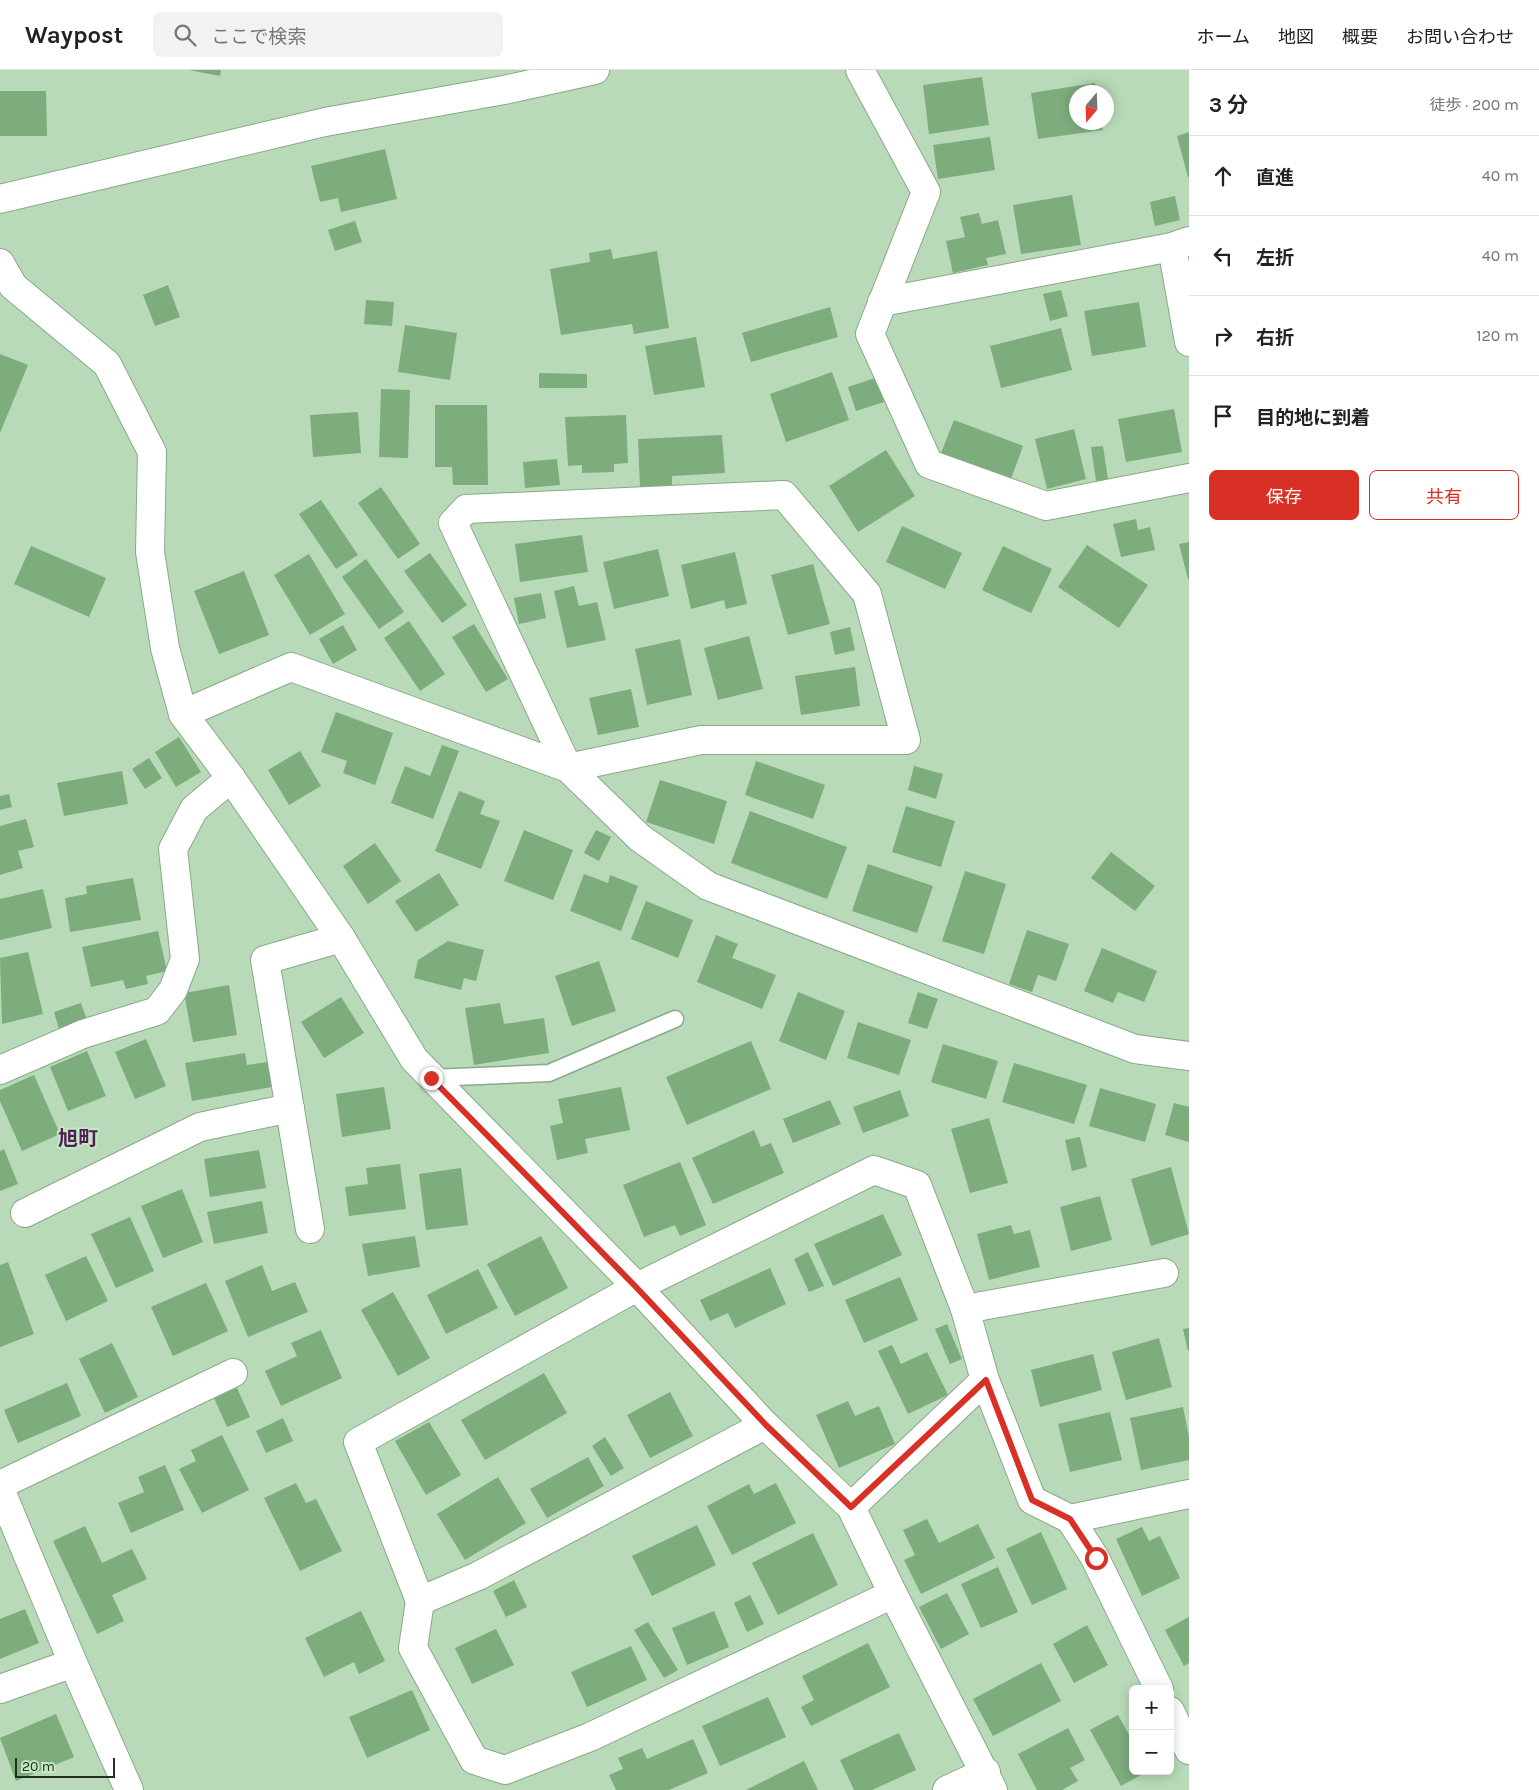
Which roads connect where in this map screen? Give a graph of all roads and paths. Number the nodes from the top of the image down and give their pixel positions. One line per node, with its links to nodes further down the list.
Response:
1 (595, 70): 3 (street)
2 (860, 70): 6 (street)
3 (0, 199)
4 (1180, 244): 6 (street); 7 (street)
5 (0, 264): 9 (street)
6 (882, 302): 8 (street)
7 (1189, 342)
8 (1189, 478)
9 (183, 714): 10 (street); 11 (street)
10 (568, 768): 10 (street); 14 (street)
11 (231, 778): 12 (street); 15 (street)
12 (341, 938): 16 (street); 17 (street)
13 (675, 1019): 16 (lane)
14 (1189, 1056)
15 (0, 1070)
16 (431, 1078): 21 (street)
17 (290, 1108): 18 (street); 19 (street)
18 (25, 1212)
19 (310, 1229)
20 (1164, 1273): 22 (street)
21 (636, 1287): 22 (street); 25 (street); 32 (street)
22 (965, 1309): 24 (street)
23 (233, 1373): 26 (street)
24 (986, 1380): 29 (street); 30 (street)
25 (766, 1425): 29 (street); 32 (street)
26 (0, 1485)
27 (0, 1489): 33 (street)
28 (1189, 1494): 30 (street)
29 (851, 1507): 31 (street)
30 (1070, 1519): 34 (street)
31 (892, 1594): 32 (street); 38 (street)
32 (420, 1601)
33 (73, 1663): 35 (street); 39 (street)
34 (1157, 1685)
35 (0, 1689)
36 (1174, 1720): 37 (street)
37 (1189, 1750)
38 (990, 1781): 40 (street)
39 (129, 1790)
40 (947, 1790)

